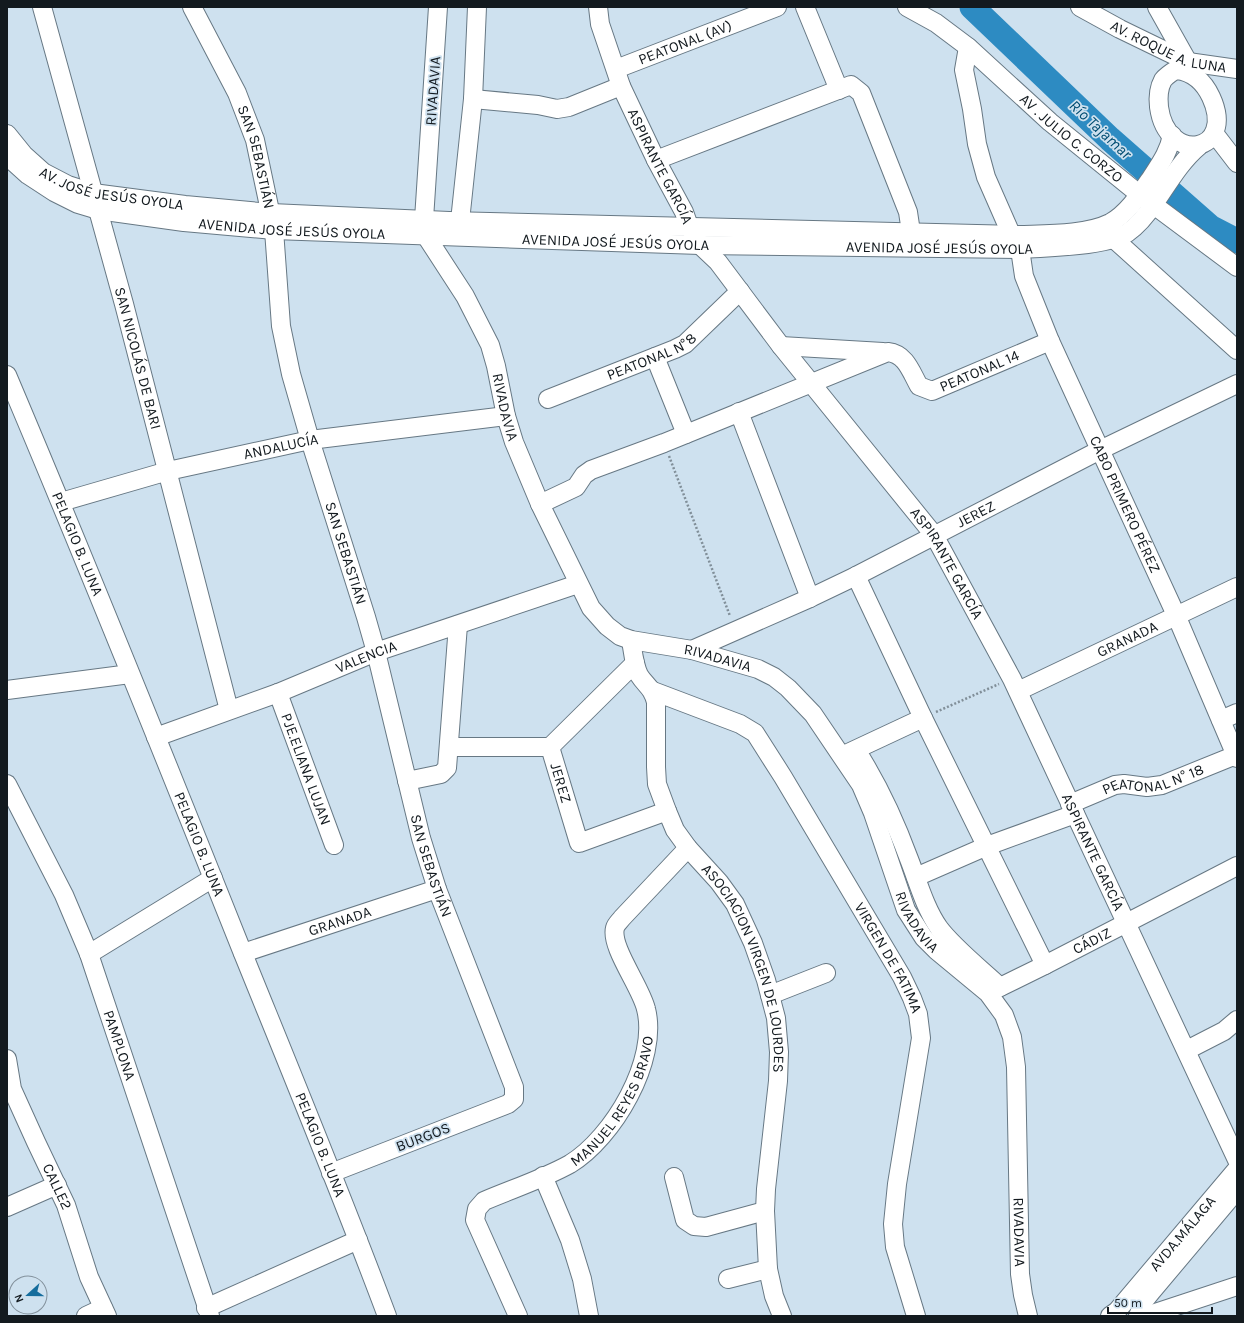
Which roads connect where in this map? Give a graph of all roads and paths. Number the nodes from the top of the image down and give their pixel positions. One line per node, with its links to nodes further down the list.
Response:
1 (42, 7): 25 (street, SAN NICOLÁS DE BARI)
2 (192, 7): 28 (street, SAN SEBASTIÁN)
3 (438, 7): 31 (street, RIVADAVIA)
4 (477, 7): 17 (street)
5 (598, 7): 13 (street, ASPIRANTE GARCÍA)
6 (777, 7): 13 (street, PEATONAL (AV))
7 (805, 7): 16 (street)
8 (907, 7): 11 (street, AV . JULIO C. CORZO)
9 (1080, 7): 12 (street, AV. ROQUE A. LUNA)
10 (1158, 7): 12 (street)
11 (968, 47): 26 (street, AV . JULIO C. CORZO); 35 (street, CABO PRIMERO PÉREZ)
12 (1182, 66): 14 (street, AV. ROQUE A. LUNA); 18 (street); 20 (street)
13 (616, 69): 15 (street, ASPIRANTE GARCÍA)
14 (1237, 69)
15 (621, 86): 17 (street); 23 (street, ASPIRANTE GARCÍA)
16 (839, 90): 23 (street); 33 (street)
17 (473, 99): 29 (street)
18 (1214, 133): 21 (street); 24 (street)
19 (7, 134): 25 (street, AV. JOSÉ JESÚS OYOLA)
20 (1172, 135): 21 (street); 26 (street)
21 (1198, 146): 26 (street)
22 (7, 156): 27 (street, AVENIDA JOSÉ JESÚS OYOLA)
23 (656, 160): 30 (street, ASPIRANTE GARCÍA)
24 (1237, 163)
25 (93, 193): 27 (street, SAN NICOLÁS DE BARI); 28 (street, AV. JOSÉ JESÚS OYOLA)
26 (1151, 193): 34 (street); 37 (street, AV . JULIO C. CORZO)
27 (98, 210): 32 (street, AVENIDA JOSÉ JESÚS OYOLA); 54 (street, SAN NICOLÁS DE BARI)
28 (271, 212): 31 (street, AV. JOSÉ JESÚS OYOLA); 32 (street, SAN SEBASTIÁN)
29 (460, 221): 30 (street, AV. JOSÉ JESÚS OYOLA); 31 (street, AV. JOSÉ JESÚS OYOLA)
30 (689, 226): 33 (street, AVENIDA JOSÉ JESÚS OYOLA); 36 (street, ASPIRANTE GARCÍA)
31 (425, 228): 32 (street, AVENIDA JOSÉ JESÚS OYOLA); 36 (street, AVENIDA JOSÉ JESÚS OYOLA); 49 (street, RIVADAVIA)
32 (274, 230): 51 (street, SAN SEBASTIÁN)
33 (911, 232): 35 (street)
34 (1108, 232): 35 (street); 41 (street)
35 (1015, 242): 36 (street, AVENIDA JOSÉ JESÚS OYOLA); 39 (street, CABO PRIMERO PÉREZ)
36 (700, 245): 38 (street, ASPIRANTE GARCÍA)
37 (1237, 267)
38 (740, 290): 40 (street, ASPIRANTE GARCÍA); 43 (street, PEATONAL N°8)
39 (1050, 341): 42 (street, PEATONAL 14); 53 (street, CABO PRIMERO PÉREZ)
40 (781, 346): 42 (street); 45 (street, ASPIRANTE GARCÍA)
41 (1237, 350)
42 (888, 352): 45 (street)
43 (655, 357): 47 (street, PEATONAL N°8); 50 (street)
44 (7, 374): 55 (street, PELAGIO B. LUNA)
45 (811, 383): 48 (street); 57 (street, ASPIRANTE GARCÍA)
46 (1237, 384): 53 (street, JEREZ)
47 (548, 399)
48 (739, 412): 50 (street); 61 (street)
49 (506, 416): 51 (street, ANDALUCÍA); 56 (street, RIVADAVIA)
50 (686, 434): 52 (street)
51 (310, 440): 54 (street, ANDALUCÍA); 67 (street, SAN SEBASTIÁN)
52 (664, 443): 56 (street); 64 (path)
53 (1100, 450): 57 (street, JEREZ); 62 (street, CABO PRIMERO PÉREZ)
54 (168, 471): 55 (street, ANDALUCÍA); 74 (street, SAN NICOLÁS DE BARI)
55 (61, 502): 69 (street, PELAGIO B. LUNA)
56 (540, 504): 59 (street, RIVADAVIA)
57 (934, 535): 58 (street, JEREZ); 70 (street, ASPIRANTE GARCÍA)
58 (856, 576): 61 (street, JEREZ); 76 (street)
59 (578, 584): 63 (street, VALENCIA); 65 (street, RIVADAVIA)
60 (1237, 587): 62 (street, GRANADA)
61 (810, 598): 64 (street, JEREZ)
62 (1176, 615): 70 (street, GRANADA); 75 (street, CABO PRIMERO PÉREZ)
63 (458, 624): 67 (street, VALENCIA); 78 (street)
64 (736, 631): 66 (street, JEREZ)
65 (631, 640): 66 (street, RIVADAVIA); 68 (street)
66 (692, 650): 80 (street, RIVADAVIA)
67 (376, 652): 73 (street, VALENCIA); 82 (street, SAN SEBASTIÁN)
68 (635, 663): 72 (street); 79 (street, JEREZ)
69 (130, 674): 71 (street); 77 (street, PELAGIO B. LUNA)
70 (1015, 685): 76 (path); 84 (street, ASPIRANTE GARCÍA)
71 (7, 690)
72 (653, 691): 85 (street, ASOCIACION VIRGEN DE LOURDES); 125 (street, VIRGEN DE FATIMA)
73 (278, 692): 74 (street, VALENCIA); 86 (street, PJE.ELIANA LUJAN)
74 (229, 710): 77 (street, VALENCIA)
75 (1229, 717): 81 (street, CABO PRIMERO PÉREZ)
76 (923, 718): 80 (street); 87 (street)
77 (156, 737): 91 (street, PELAGIO B. LUNA)
78 (450, 747): 79 (street); 82 (street)
79 (550, 747): 85 (street, JEREZ)
80 (849, 753): 90 (street); 98 (street, RIVADAVIA)
81 (1236, 757): 84 (street, PEATONAL N° 18)
82 (407, 781): 92 (street, SAN SEBASTIÁN)
83 (7, 784): 95 (street, PAMPLONA)
84 (1073, 809): 87 (street, PEATONAL N° 18); 93 (street, ASPIRANTE GARCÍA)
85 (667, 811): 88 (street, ASOCIACION VIRGEN DE LOURDES)
86 (334, 845)
87 (987, 846): 90 (street, PEATONAL N° 18); 96 (street)
88 (688, 848): 99 (street, ASOCIACION VIRGEN DE LOURDES); 108 (street, MANUEL REYES BRAVO)
89 (1237, 866): 93 (street, CÁDIZ)
90 (916, 877): 98 (street)
91 (213, 878): 94 (street, PELAGIO B. LUNA); 95 (street)
92 (437, 889): 94 (street, GRANADA); 104 (street, SAN SEBASTIÁN)
93 (1126, 924): 96 (street, CÁDIZ); 101 (street, ASPIRANTE GARCÍA)
94 (243, 953): 107 (street, PELAGIO B. LUNA)
95 (89, 954): 119 (street, PAMPLONA)
96 (1045, 965): 98 (street, CÁDIZ)
97 (826, 973): 99 (street)
98 (994, 990): 126 (street, RIVADAVIA)
99 (770, 995): 113 (street, ASOCIACION VIRGEN DE LOURDES)
100 (1237, 1020): 101 (street)
101 (1186, 1050): 105 (street, ASPIRANTE GARCÍA)
102 (7, 1059): 103 (street, CALLE2)
103 (9, 1091): 110 (street, CALLE2)
104 (514, 1099): 107 (street, BURGOS)
105 (1237, 1160)
106 (1237, 1169): 127 (street, AVDA.MÁLAGA)
107 (331, 1173): 114 (street, PELAGIO B. LUNA)
108 (543, 1176): 122 (street, MANUEL REYES BRAVO); 123 (street)
109 (674, 1176): 113 (street)
110 (57, 1185): 112 (street); 118 (street, CALLE2)
111 (1237, 1190): 128 (street, AVDA.MÁLAGA)
112 (7, 1207)
113 (765, 1211): 115 (street, ASOCIACION VIRGEN DE LOURDES)
114 (358, 1240): 119 (street); 121 (street, PELAGIO B. LUNA)
115 (768, 1269): 116 (street); 124 (street, ASOCIACION VIRGEN DE LOURDES)
116 (728, 1279)
117 (1237, 1286): 129 (street)
118 (105, 1312): 120 (street)
119 (208, 1312)
120 (86, 1316)
121 (387, 1316)
122 (518, 1316)
123 (589, 1316)
124 (782, 1316)
125 (916, 1316)
126 (1028, 1316)
127 (1110, 1316)
128 (1138, 1316)
129 (1146, 1316)

